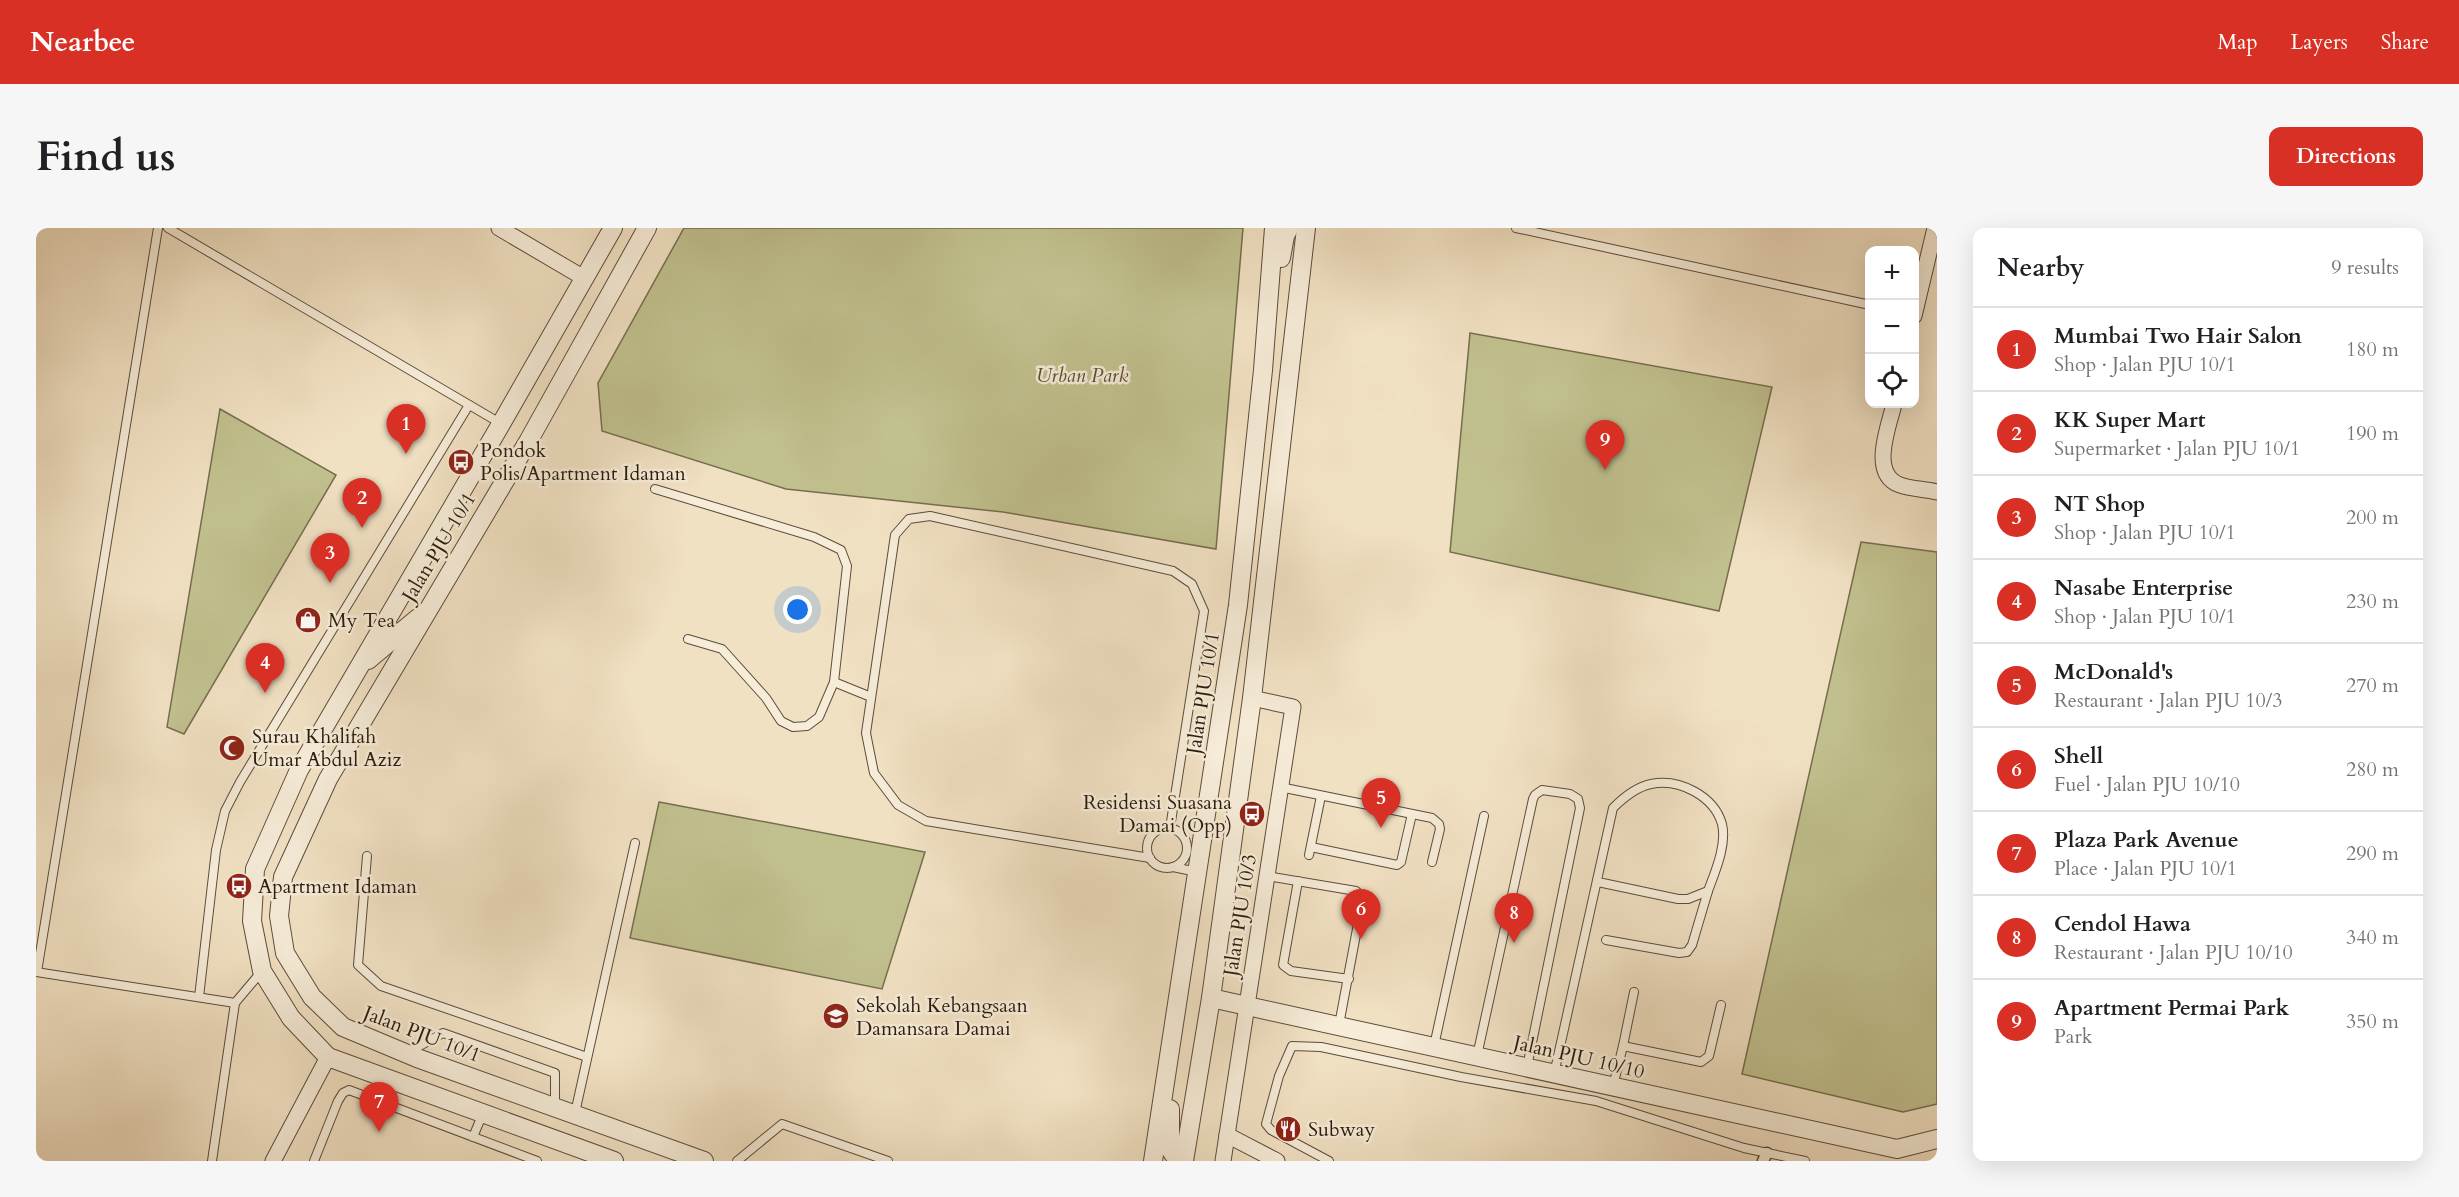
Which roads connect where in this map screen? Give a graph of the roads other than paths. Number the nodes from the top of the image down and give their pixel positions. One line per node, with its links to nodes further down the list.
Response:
1 (158, 228): 45 (lane)
2 (168, 228): 15 (lane)
3 (499, 228): 11 (street)
4 (613, 228): 11 (street, Jalan PJU 10/1)
5 (647, 228): 20 (street, Jalan PJU 10/1)
6 (1274, 228): 14 (street, Jalan PJU 10/1)
7 (1289, 228): 14 (street)
8 (1306, 228): 25 (street)
9 (1516, 228): 13 (lane)
10 (1935, 229): 12 (street)
11 (584, 278): 17 (street, Jalan PJU 10/1)
12 (1918, 300)
13 (1865, 304)
14 (1263, 370): 32 (street, Jalan PJU 10/1)
15 (469, 405): 17 (lane); 48 (lane)
16 (1893, 408): 19 (street)
17 (501, 424): 22 (street, Jalan PJU 10/1)
18 (655, 489): 23 (lane)
19 (1937, 492)
20 (428, 610): 22 (street); 56 (street, Jalan PJU 10/1)
21 (688, 639): 23 (lane)
22 (358, 669): 44 (street, Jalan PJU 10/1)
23 (834, 682): 24 (lane)
24 (871, 697): 30 (lane); 35 (lane)
25 (1252, 698): 26 (street, Jalan PJU 10/3); 49 (street)
26 (1280, 787): 27 (lane); 39 (street, Jalan PJU 10/3)
27 (1321, 796): 28 (lane); 28 (lane)
28 (1412, 814): 36 (lane)
29 (1484, 816): 55 (lane)
30 (1170, 828): 31 (lane); 35 (lane)
31 (1182, 834): 32 (lane); 37 (lane)
32 (1201, 838): 38 (street, Jalan PJU 10/1)
33 (635, 843): 58 (lane)
34 (367, 856): 58 (lane)
35 (1150, 858): 37 (lane)
36 (1432, 862)
37 (1173, 867): 38 (lane)
38 (1197, 872): 62 (street, Jalan PJU 10/1)
39 (1267, 876): 40 (lane); 52 (street, Jalan PJU 10/3)
40 (1298, 881): 46 (lane); 46 (lane)
41 (1598, 882): 42 (lane); 42 (lane); 61 (lane)
42 (1708, 891): 43 (lane)
43 (1606, 940)
44 (262, 971): 50 (lane); 57 (street, Jalan PJU 10/1)
45 (36, 972): 48 (lane)
46 (1349, 979): 53 (lane)
47 (1634, 992): 54 (lane)
48 (200, 997): 50 (lane)
49 (1211, 998): 52 (street, Jalan PJU 10/10); 81 (street)
50 (235, 1003): 71 (lane)
51 (1721, 1005): 54 (lane)
52 (1247, 1006): 53 (street, Jalan PJU 10/10); 67 (street, Jalan PJU 10/3)
53 (1339, 1027): 55 (street, Jalan PJU 10/10)
54 (1623, 1046): 63 (lane)
55 (1433, 1048): 59 (street, Jalan PJU 10/10)
56 (405, 1053): 64 (street, Jalan PJU 10/1); 64 (lane)
57 (328, 1057): 65 (street, Jalan PJU 10/1); 72 (street)
58 (587, 1057): 66 (lane)
59 (1477, 1058): 60 (street, Jalan PJU 10/10); 60 (lane)
60 (1527, 1069): 61 (street, Jalan PJU 10/10)
61 (1554, 1075): 63 (street, Jalan PJU 10/10)
62 (1166, 1084): 79 (street, Jalan PJU 10/1); 80 (street)
63 (1613, 1088): 69 (street, Jalan PJU 10/10)
64 (555, 1108): 66 (street, Jalan PJU 10/1)
65 (483, 1113): 68 (lane); 75 (street, Jalan PJU 10/1)
66 (575, 1115): 76 (street, Jalan PJU 10/1)
67 (1227, 1135): 82 (street, Jalan PJU 10/3); 83 (street)
68 (473, 1137): 73 (lane); 74 (lane)
69 (1937, 1139)
70 (1765, 1157): 84 (lane); 85 (lane)
71 (213, 1161)
72 (273, 1161)
73 (314, 1161)
74 (537, 1161)
75 (614, 1161)
76 (704, 1161)
77 (737, 1161): 78 (lane)
78 (888, 1161)
79 (1153, 1161)
80 (1178, 1161)
81 (1184, 1161)
82 (1223, 1161)
83 (1277, 1161)
84 (1329, 1161)
85 (1804, 1161)

